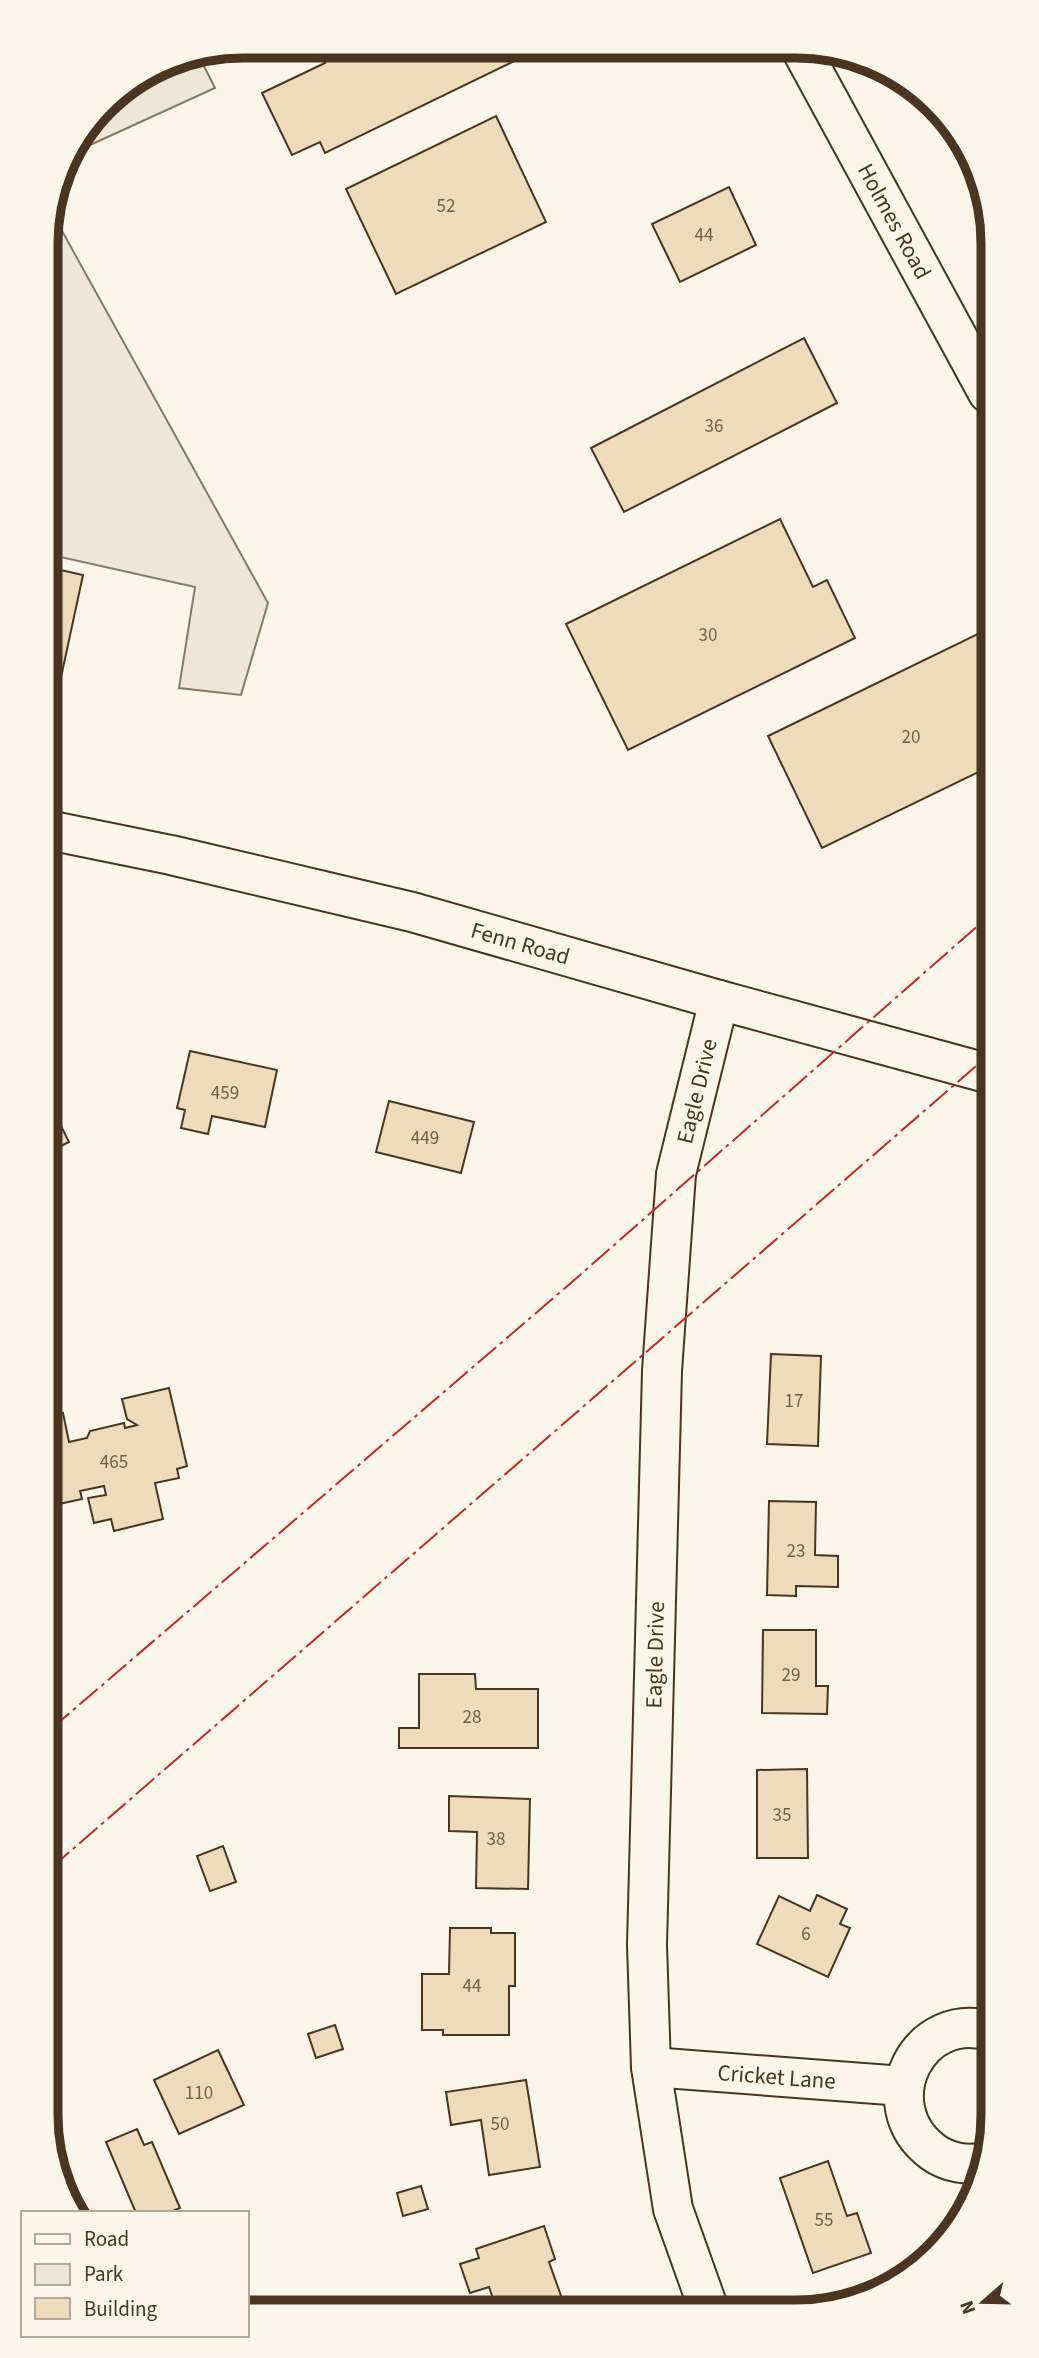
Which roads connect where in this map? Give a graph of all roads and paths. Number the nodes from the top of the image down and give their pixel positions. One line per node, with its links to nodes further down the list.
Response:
1 (807, 58): 2 (street, Holmes Road)
2 (981, 380)
3 (58, 832): 4 (street, Fenn Road)
4 (719, 1000): 5 (street, Fenn Road); 7 (street, Eagle Drive)
5 (981, 1072)
6 (981, 2029): 8 (street)
7 (651, 2067): 8 (street, Cricket Lane); 10 (street, Eagle Drive)
8 (904, 2086): 9 (street)
9 (975, 2163)
10 (706, 2300)

